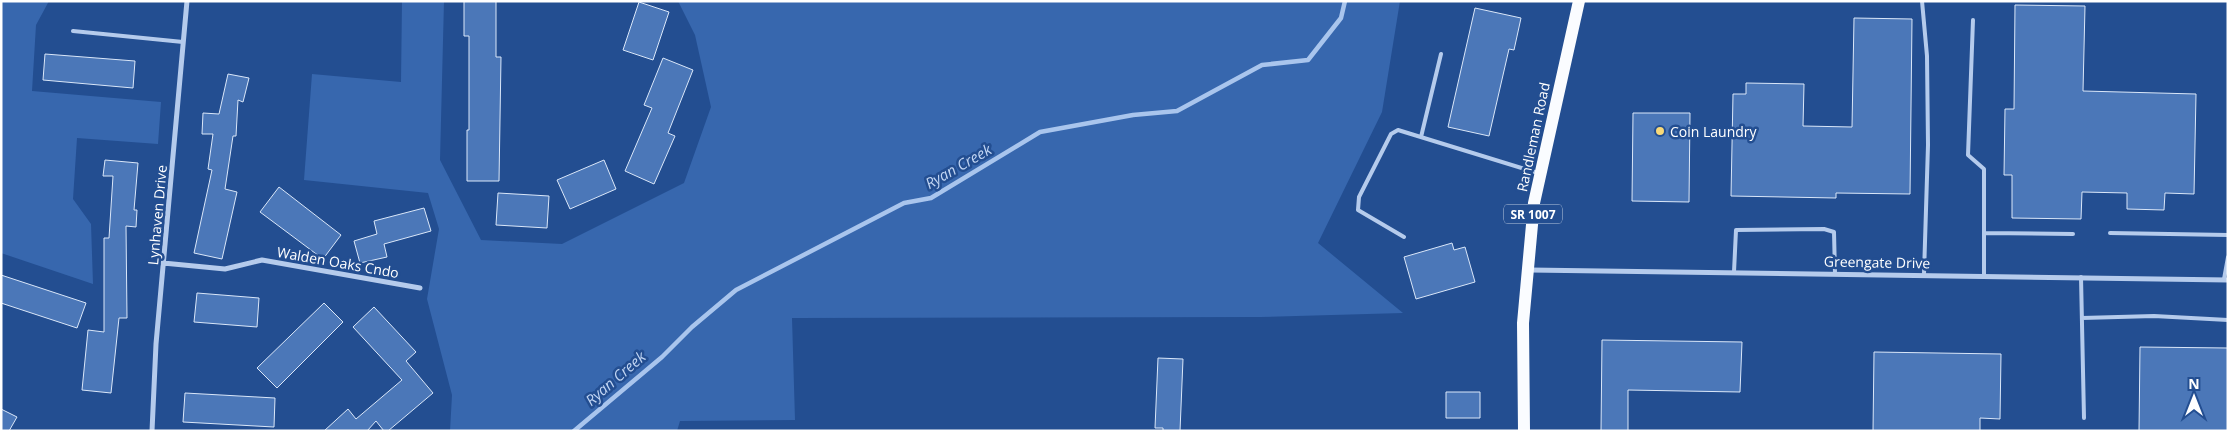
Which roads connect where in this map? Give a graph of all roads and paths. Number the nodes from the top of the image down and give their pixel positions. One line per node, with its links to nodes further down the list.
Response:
1 (187, 1): 6 (street, Lynhaven Drive)
2 (1579, 1): 9 (main road, Randleman Road / SR 1007)
3 (1922, 1): 20 (lane)
4 (1973, 20): 10 (lane)
5 (73, 31): 6 (lane)
6 (184, 42): 16 (street, Lynhaven Drive)
7 (1442, 54): 8 (lane)
8 (1421, 137): 9 (lane); 14 (lane)
9 (1541, 174): 17 (main road, Randleman Road / SR 1007)
10 (1984, 233): 12 (lane); 21 (lane)
11 (2110, 233): 13 (lane)
12 (2073, 234)
13 (2228, 235)
14 (1404, 237)
15 (2228, 257): 23 (lane)
16 (164, 263): 24 (street, Walden Oaks Cndo); 28 (street, Lynhaven Drive)
17 (1527, 270): 18 (street, Greengate Drive); 29 (main road, Randleman Road / SR 1007)
18 (1734, 272): 19 (street, Greengate Drive); 19 (lane)
19 (1836, 273): 20 (street, Greengate Drive)
20 (1924, 274): 21 (street, Greengate Drive)
21 (1984, 275): 22 (street, Greengate Drive)
22 (2082, 277): 23 (street, Greengate Drive); 25 (lane)
23 (2226, 279)
24 (420, 288)
25 (2082, 318): 26 (lane); 27 (lane)
26 (2228, 320)
27 (2084, 418)
28 (152, 431)
29 (1524, 431)

